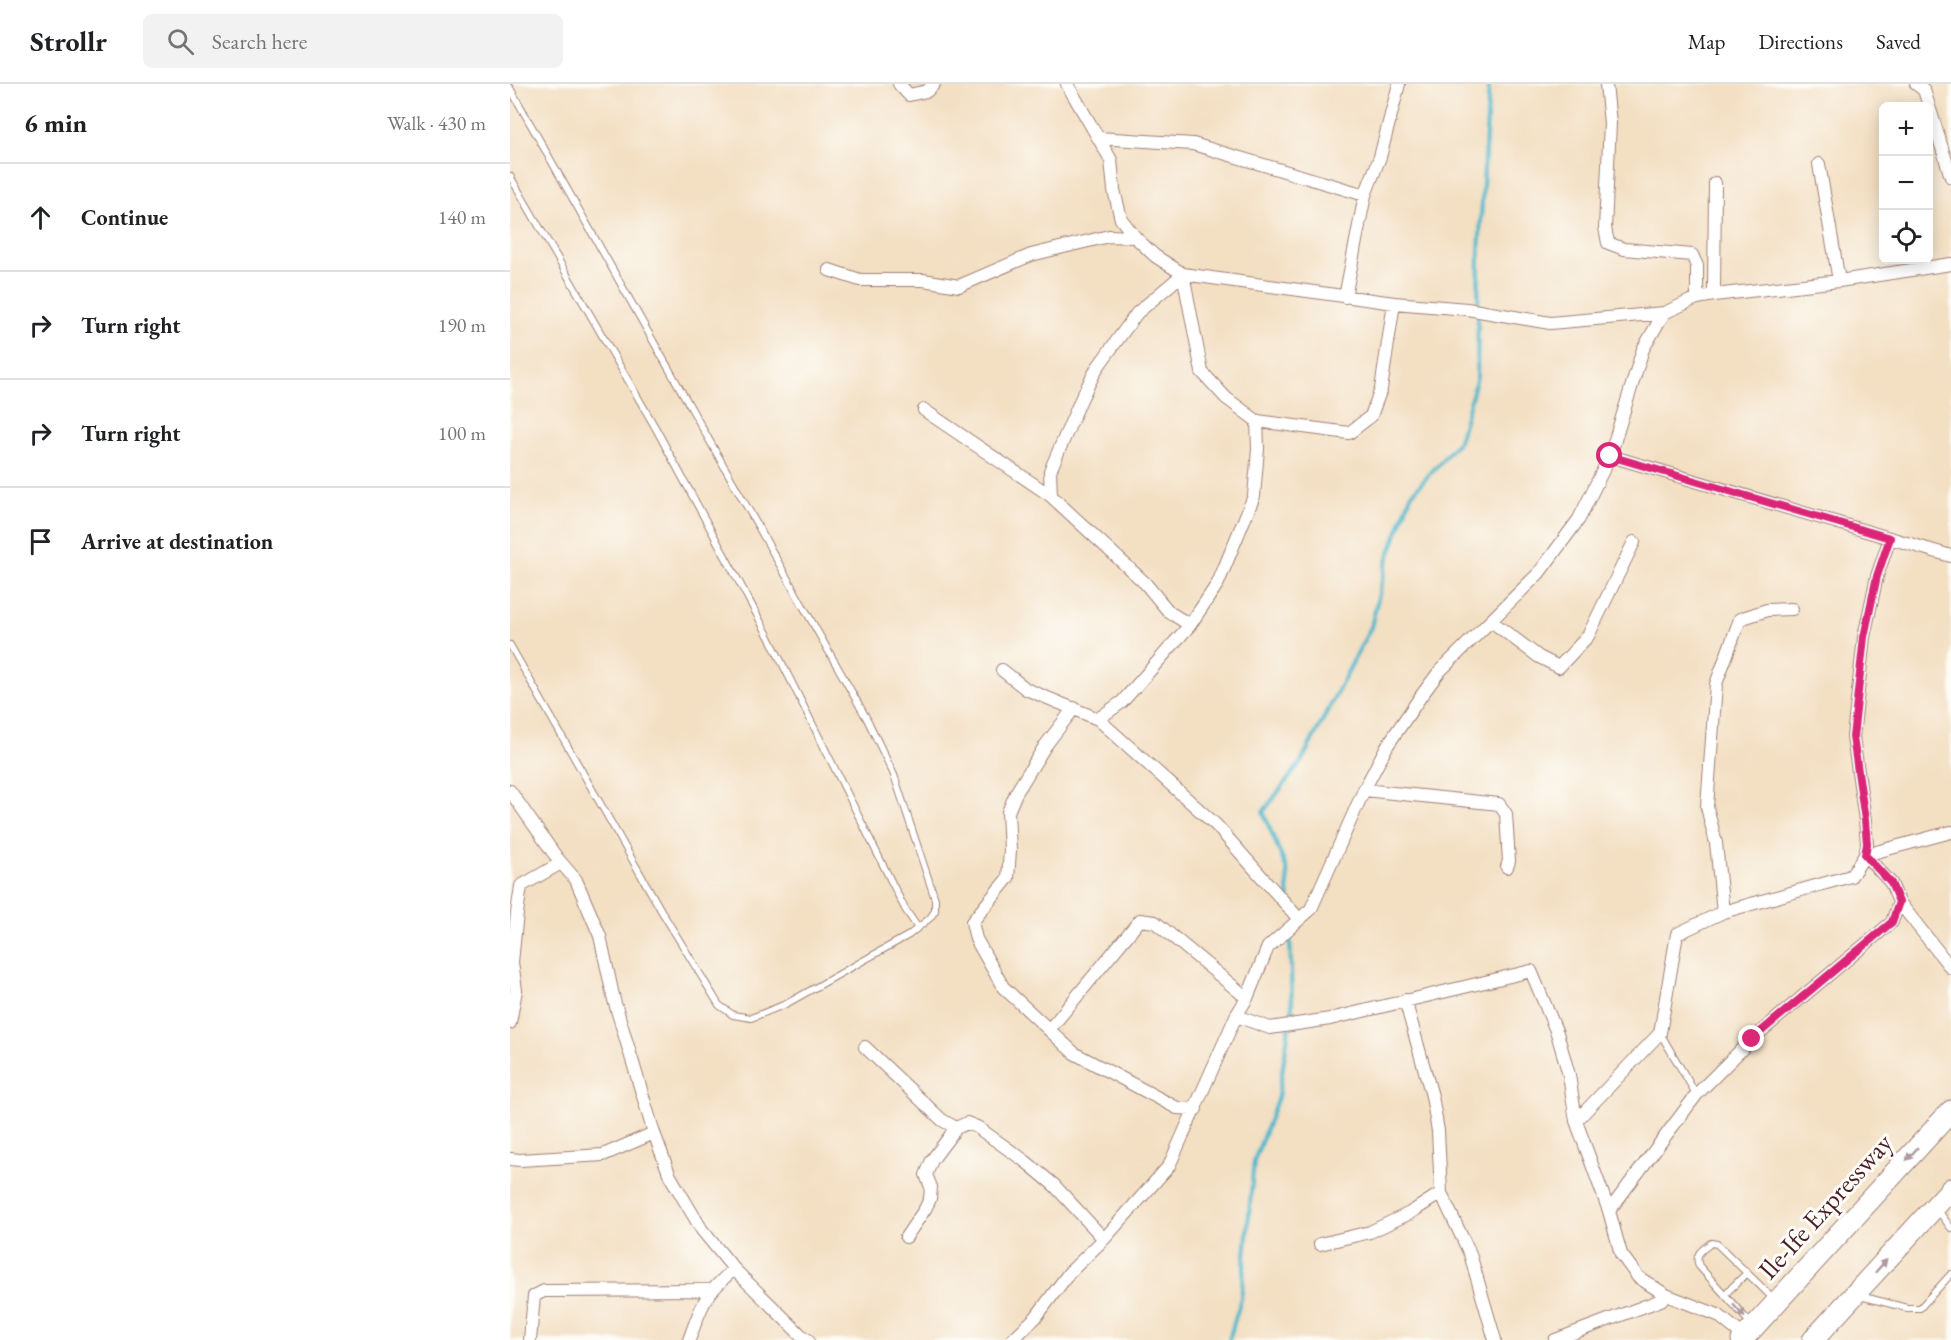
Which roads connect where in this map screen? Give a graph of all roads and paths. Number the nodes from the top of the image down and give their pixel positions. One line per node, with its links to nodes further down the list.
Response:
1 (899, 84): 2 (street)
2 (934, 84)
3 (1067, 84): 8 (street)
4 (1399, 84): 13 (street)
5 (1606, 84): 21 (street)
6 (1916, 84): 11 (street)
7 (510, 88): 49 (lane)
8 (1098, 138): 13 (street); 14 (street)
9 (1819, 164): 18 (street)
10 (510, 176): 49 (lane)
11 (1951, 177)
12 (1715, 183): 19 (street)
13 (1365, 195): 20 (street)
14 (1135, 237): 16 (street); 17 (street)
15 (1951, 264): 18 (street)
16 (829, 270)
17 (1183, 274): 20 (street); 25 (street); 27 (street)
18 (1839, 280): 19 (street)
19 (1714, 295): 21 (street)
20 (1345, 297): 22 (street)
21 (1697, 298): 23 (street)
22 (1394, 303): 23 (street); 25 (street)
23 (1664, 314): 26 (street)
24 (924, 410): 27 (street)
25 (1257, 421): 34 (street)
26 (1610, 456): 28 (street); 33 (street)
27 (1051, 496): 32 (street)
28 (1890, 538): 30 (street); 43 (street)
29 (1634, 542): 33 (street)
30 (1951, 556)
31 (1792, 609): 47 (street)
32 (1169, 612): 34 (street); 35 (street)
33 (1491, 621): 41 (street)
34 (1190, 625): 35 (street)
35 (1176, 640): 39 (street)
36 (510, 645): 49 (lane)
37 (1002, 670): 38 (street)
38 (1074, 708): 39 (street); 56 (street)
39 (1098, 720): 48 (street)
40 (510, 790): 44 (street)
41 (1364, 790): 45 (street); 48 (street)
42 (1951, 832): 43 (street)
43 (1865, 855): 46 (street); 47 (street)
44 (561, 863): 51 (street); 64 (street)
45 (1507, 867)
46 (1899, 902): 50 (street); 59 (street)
47 (1723, 912): 57 (street)
48 (1299, 919): 52 (street)
49 (918, 928)
50 (1951, 968)
51 (513, 990): 55 (street)
52 (1247, 998): 54 (street); 56 (street)
53 (1405, 1000): 54 (street); 62 (street); 67 (street)
54 (1236, 1016): 60 (street)
55 (510, 1023)
56 (1049, 1030): 60 (street)
57 (1660, 1033): 59 (lane); 62 (street)
58 (866, 1047): 63 (street)
59 (1697, 1094): 69 (street)
60 (1196, 1109): 72 (street)
61 (1951, 1111): 81 (highway, Ile-Ife Expressway, one-way to 81)
62 (1576, 1121): 69 (street)
63 (956, 1128): 71 (street); 72 (street)
64 (654, 1133): 65 (street); 74 (street)
65 (510, 1159)
66 (1951, 1189): 68 (highway)
67 (1441, 1193): 73 (street); 87 (street)
68 (1935, 1206): 70 (lane); 79 (highway, one-way to 68)
69 (1609, 1211): 80 (street)
70 (1951, 1228)
71 (906, 1237)
72 (1104, 1239): 86 (street)
73 (1320, 1244)
74 (734, 1269): 77 (street); 85 (street)
75 (1747, 1273): 78 (lane); 78 (lane); 81 (lane)
76 (1951, 1274): 79 (lane)
77 (710, 1290): 83 (street); 84 (street)
78 (1725, 1294): 82 (lane, one-way to 82)
79 (1855, 1294): 89 (highway)
80 (1666, 1295): 82 (street); 88 (street)
81 (1776, 1302): 82 (highway, Ile-Ife Expressway)
82 (1747, 1335)
83 (530, 1340)
84 (689, 1340)
85 (808, 1340)
86 (1012, 1340)
87 (1495, 1340)
88 (1555, 1340)
89 (1813, 1340)

